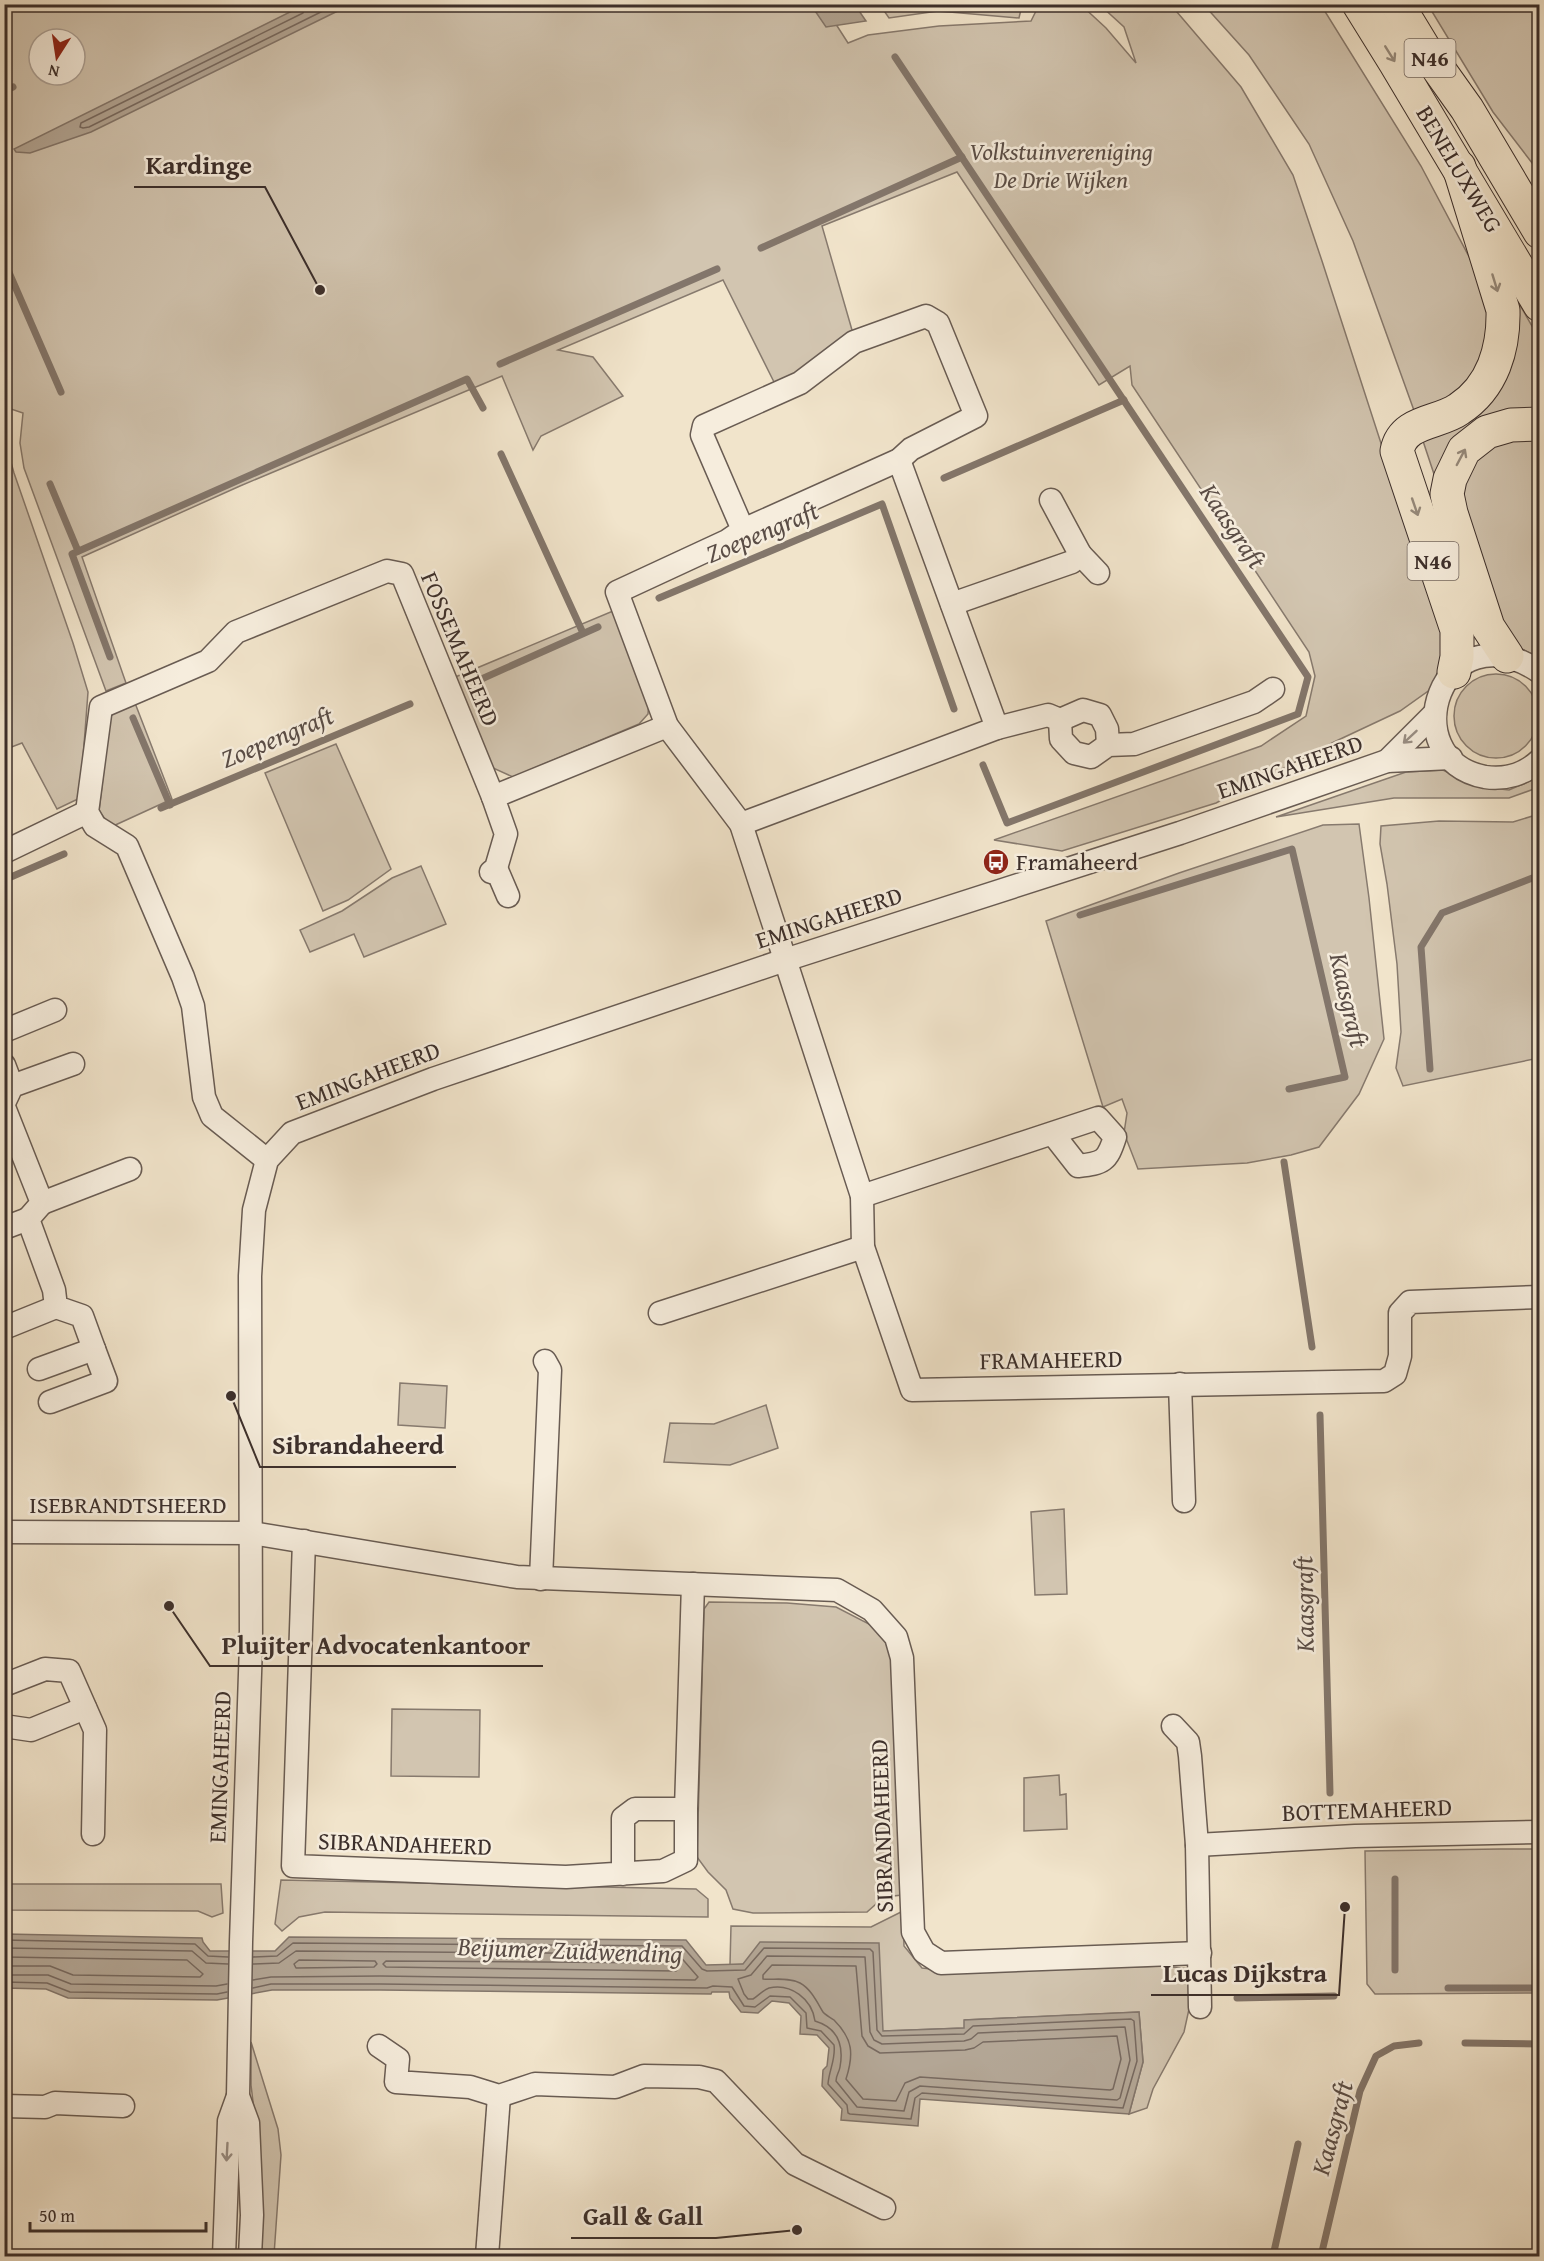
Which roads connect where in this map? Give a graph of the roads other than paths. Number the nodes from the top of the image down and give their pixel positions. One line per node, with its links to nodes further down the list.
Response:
1 (1359, 4): 4 (highway, BENELUXWEG / N46, one-way to 4)
2 (1397, 4): 3 (highway, BENELUXWEG / N46)
3 (1467, 109): 5 (highway, N46); 6 (highway, BENELUXWEG / N46)
4 (1459, 167): 7 (highway, BENELUXWEG / N46); 17 (highway, N46, one-way to 17)
5 (1539, 186)
6 (1539, 232)
7 (1539, 304)
8 (1539, 424): 15 (highway, N46, one-way to 8)
9 (899, 460): 11 (street); 11 (street); 14 (street)
10 (1051, 500): 12 (street)
11 (743, 530): 21 (street)
12 (1080, 554): 13 (street); 14 (street)
13 (1098, 573)
14 (952, 604): 22 (street)
15 (1507, 656): 16 (street); 17 (street)
16 (1538, 671)
17 (1454, 672): 19 (street)
18 (1274, 689): 23 (street)
19 (1435, 713): 24 (street); 26 (street, EMINGAHEERD, one-way to 26)
20 (1060, 720): 22 (street); 23 (street); 23 (street)
21 (667, 726): 27 (street); 29 (street)
22 (997, 728): 29 (street)
23 (1108, 745)
24 (1451, 758): 25 (street); 26 (street, EMINGAHEERD)
25 (1539, 760)
26 (1387, 761): 32 (street, EMINGAHEERD)
27 (493, 797): 28 (street, FOSSEMAHEERD); 31 (street, FOSSEMAHEERD)
28 (87, 812): 30 (street); 38 (street)
29 (741, 824): 32 (street)
30 (4, 852)
31 (508, 896)
32 (785, 960): 38 (street, EMINGAHEERD); 40 (street, FRAMAHEERD)
33 (55, 1010): 34 (street)
34 (4, 1031)
35 (73, 1064): 36 (street)
36 (6, 1090): 41 (street)
37 (1053, 1134): 40 (street)
38 (267, 1160): 55 (street, EMINGAHEERD)
39 (130, 1169): 41 (street)
40 (862, 1196): 43 (street, FRAMAHEERD)
41 (35, 1211): 42 (street); 45 (street)
42 (4, 1227)
43 (863, 1247): 46 (street); 51 (street, FRAMAHEERD)
44 (1539, 1297): 51 (street, FRAMAHEERD)
45 (56, 1307): 47 (street); 48 (street)
46 (660, 1312)
47 (4, 1328)
48 (94, 1349): 50 (street); 52 (street)
49 (545, 1361): 57 (street)
50 (39, 1369)
51 (1180, 1384): 53 (street)
52 (50, 1402)
53 (1184, 1501)
54 (4, 1532): 55 (street, ISEBRANDTSHEERD)
55 (252, 1533): 56 (street, SIBRANDAHEERD); 71 (street, EMINGAHEERD)
56 (304, 1541): 57 (street, SIBRANDAHEERD); 67 (street, SIBRANDAHEERD)
57 (541, 1579): 58 (street, SIBRANDAHEERD)
58 (693, 1584): 63 (street, SIBRANDAHEERD); 68 (street, SIBRANDAHEERD)
59 (4, 1684): 60 (street)
60 (85, 1708): 62 (street); 65 (street)
61 (1173, 1725): 66 (street)
62 (4, 1726)
63 (686, 1809): 67 (street, SIBRANDAHEERD); 67 (street)
64 (1539, 1832): 66 (street, BOTTEMAHEERD)
65 (93, 1834)
66 (1197, 1845): 68 (street)
67 (623, 1874)
68 (1200, 1953): 69 (street)
69 (1200, 2007)
70 (379, 2046): 72 (street)
71 (238, 2096): 76 (street, EMINGAHEERD, one-way to 76); 77 (street, EMINGAHEERD)
72 (499, 2096): 75 (street); 78 (street)
73 (4, 2106): 74 (street)
74 (123, 2106)
75 (884, 2208)
76 (224, 2256)
77 (250, 2256)
78 (487, 2256)

